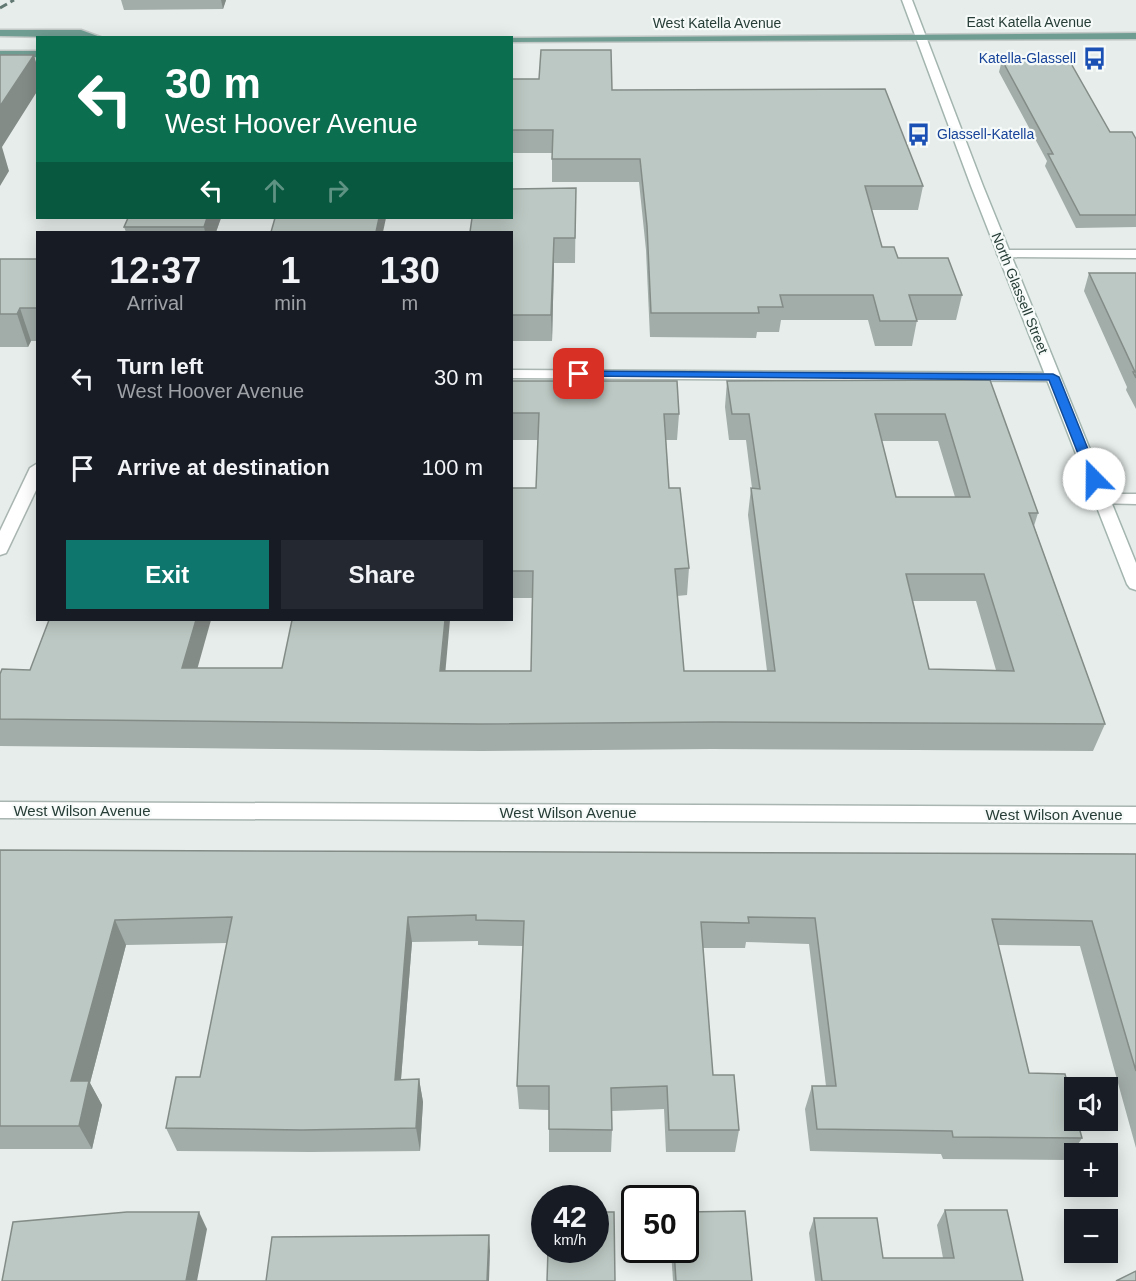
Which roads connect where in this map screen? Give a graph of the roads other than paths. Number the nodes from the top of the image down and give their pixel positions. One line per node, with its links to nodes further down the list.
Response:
1 (907, 0): 4 (street, North Glassell Street)
2 (0, 33): 3 (main road)
3 (91, 36)
4 (922, 36): 5 (main road, East Katella Avenue); 6 (main road, West Katella Avenue); 9 (street, North Glassell Street)
5 (1136, 36)
6 (513, 39)
7 (0, 54): 8 (main road)
8 (36, 54)
9 (1004, 254): 10 (street); 12 (street, North Glassell Street)
10 (1136, 254)
11 (513, 374): 12 (street)
12 (1053, 377): 14 (street, North Glassell Street)
13 (36, 472): 16 (street)
14 (1102, 500): 15 (street); 17 (street, North Glassell Street)
15 (1136, 500)
16 (0, 549)
17 (1136, 584)
18 (0, 810): 19 (street, West Wilson Avenue)
19 (1136, 815)

